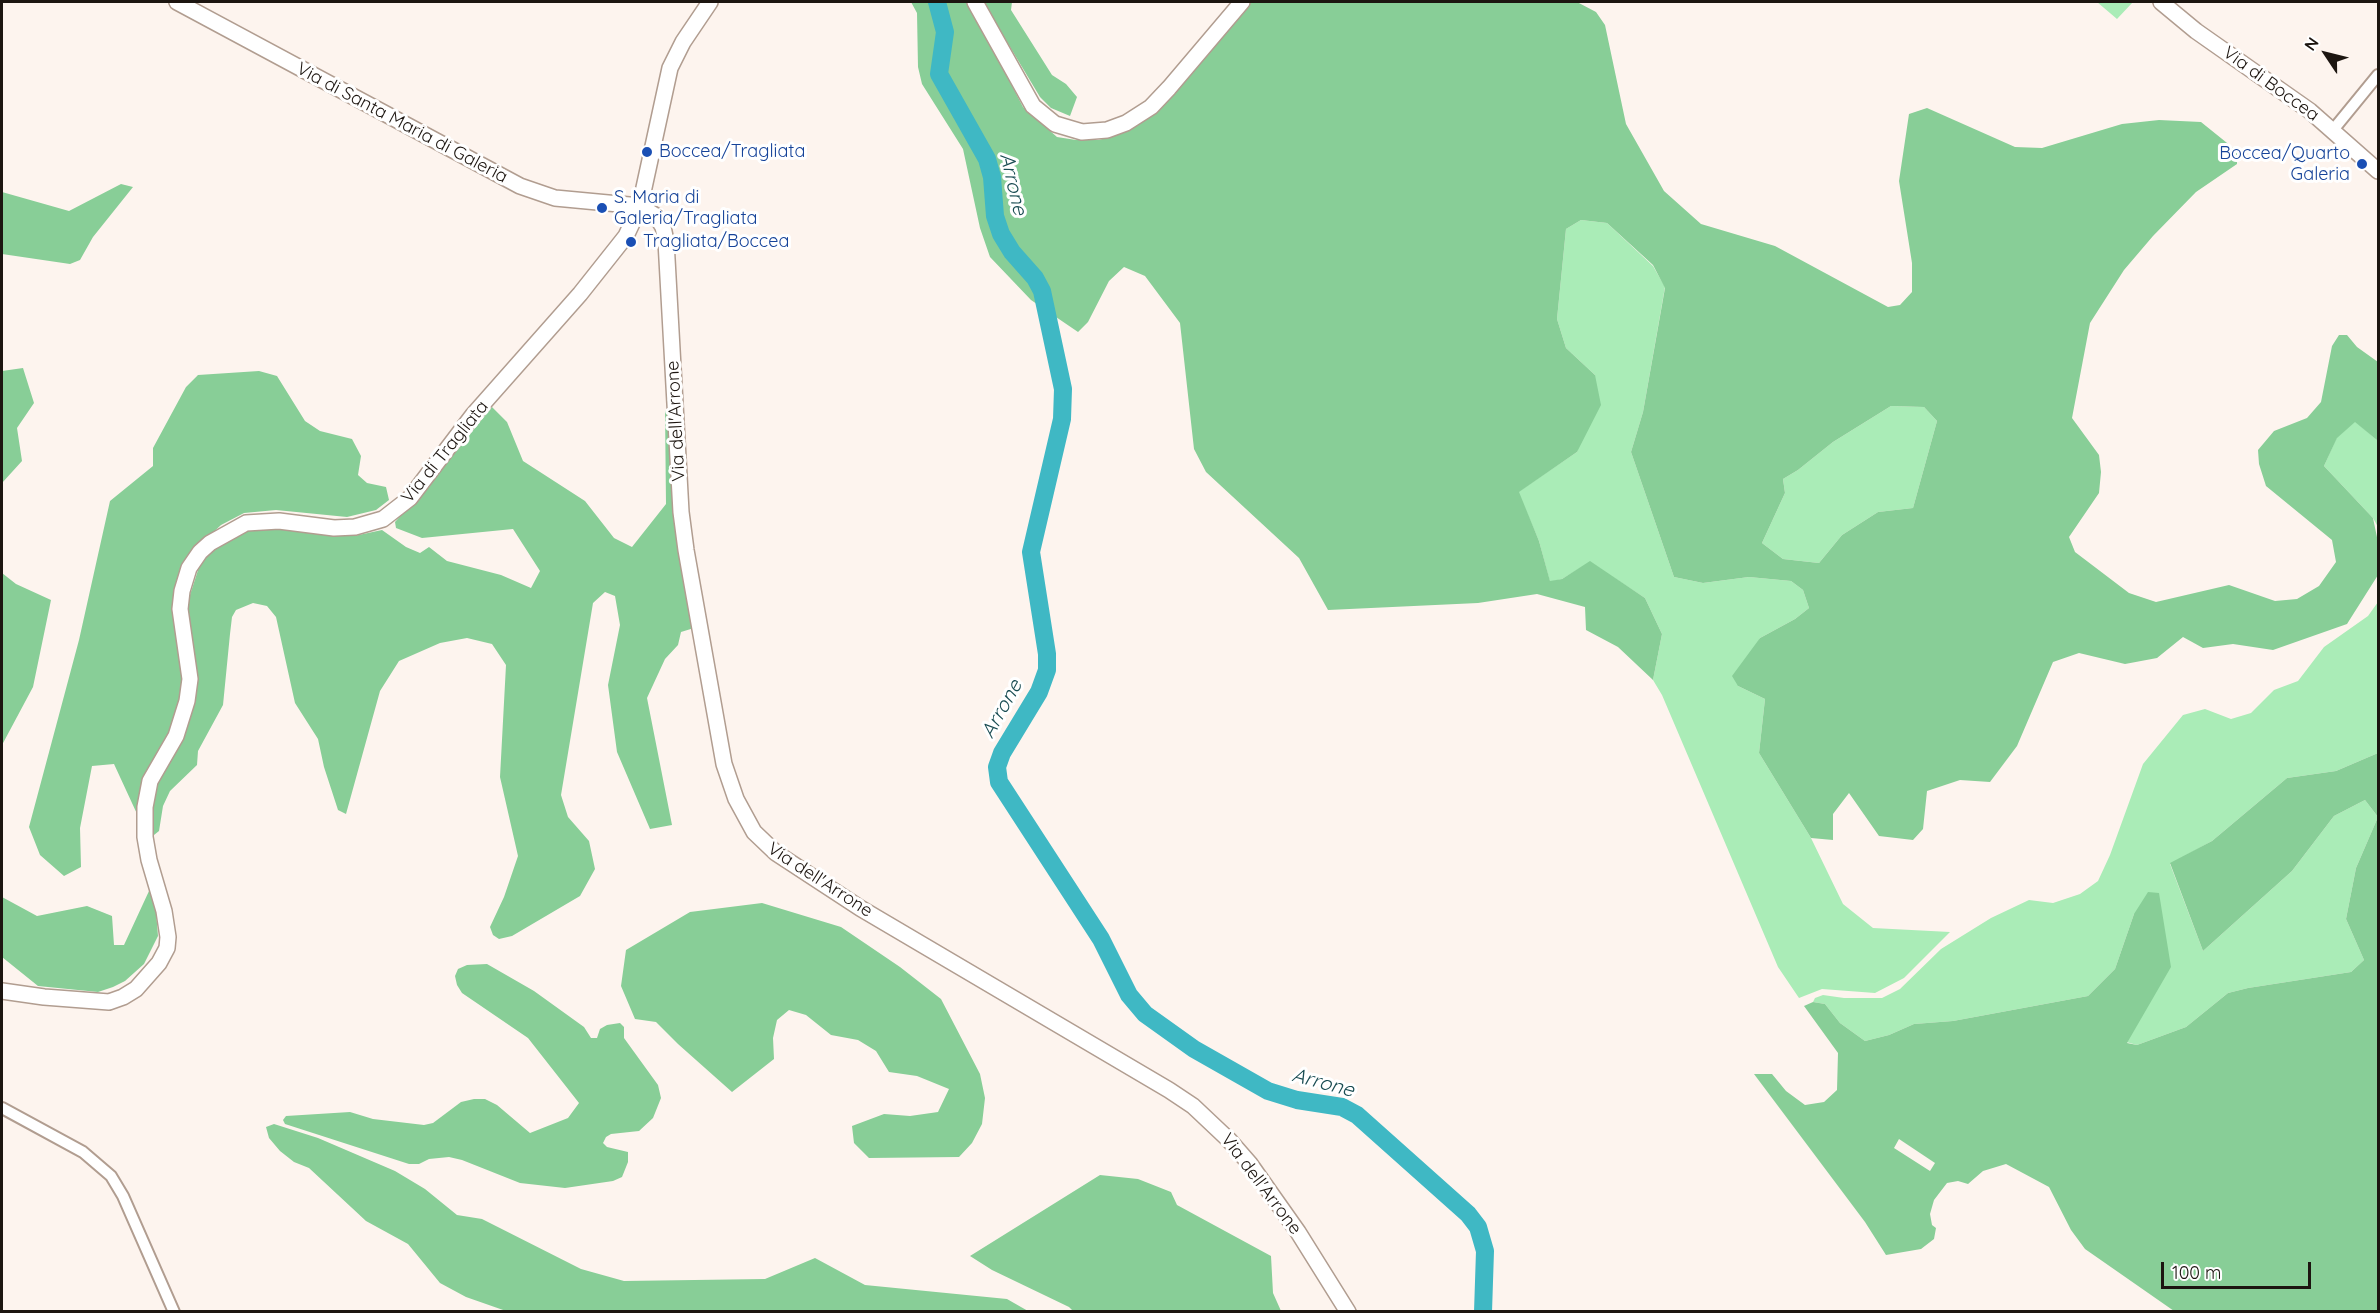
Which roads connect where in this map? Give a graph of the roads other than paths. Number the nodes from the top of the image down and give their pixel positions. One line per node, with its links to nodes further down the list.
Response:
1 (177, 2): 9 (street, Via di Santa Maria di Galeria)
2 (711, 2): 9 (street)
3 (975, 2): 4 (street)
4 (1242, 2)
5 (2161, 2): 7 (street, Via di Boccea)
6 (2379, 75): 7 (street)
7 (2333, 130): 8 (street, Via di Boccea)
8 (2379, 171)
9 (640, 206): 10 (street, Via di Tragliata); 13 (street, Via dell'Arrone)
10 (2, 991)
11 (2, 1108): 12 (street)
12 (174, 1311)
13 (1348, 1311)

